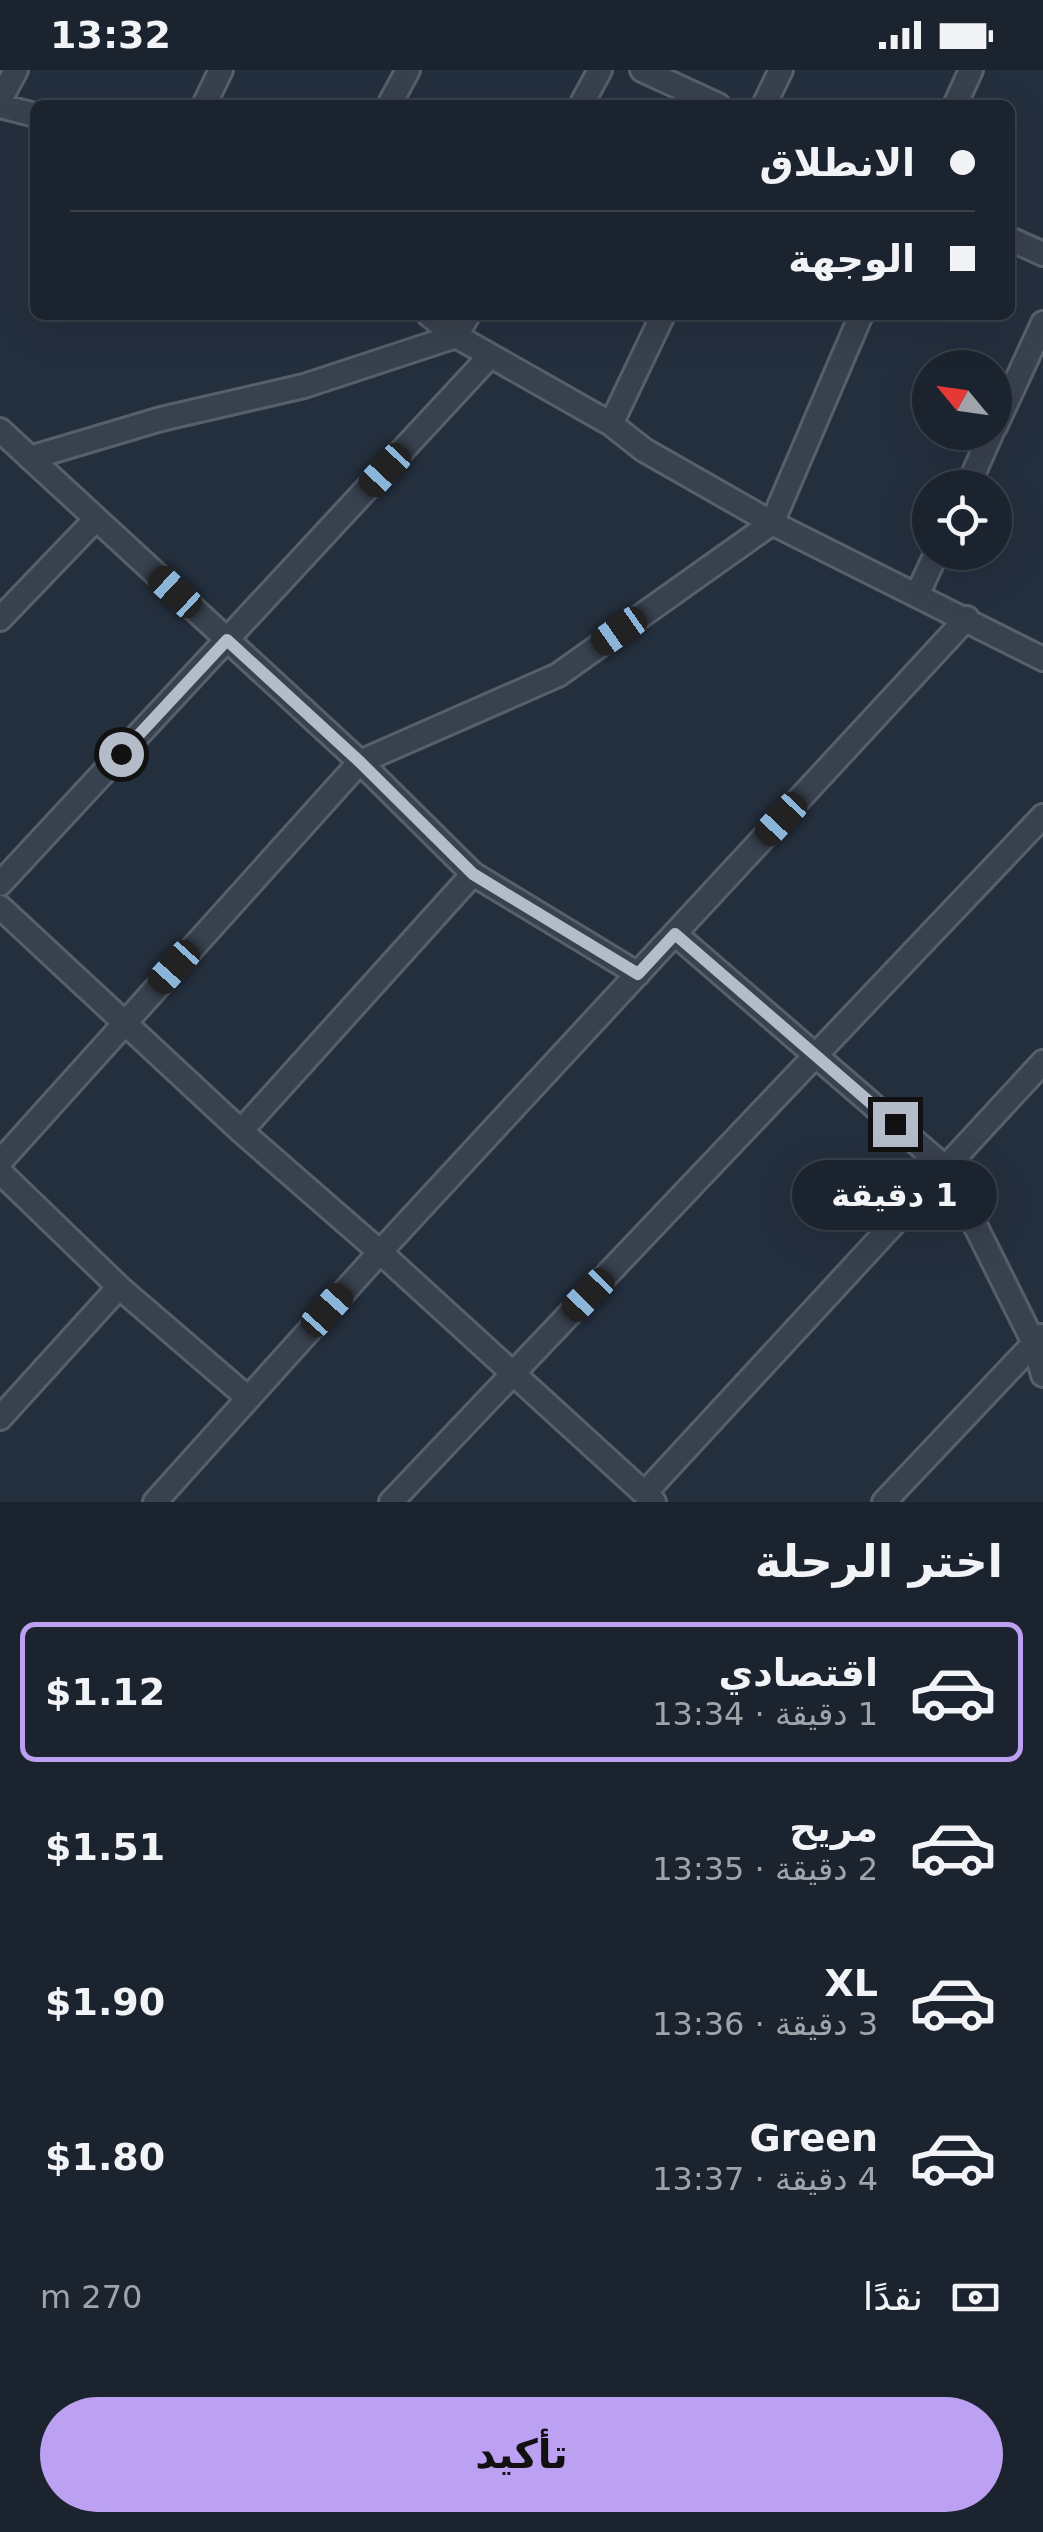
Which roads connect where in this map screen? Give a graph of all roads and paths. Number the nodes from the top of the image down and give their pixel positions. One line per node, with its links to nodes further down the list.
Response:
1 (16, 70): 14 (street)
2 (221, 70): 8 (street)
3 (408, 70): 9 (street)
4 (600, 70): 10 (street)
5 (642, 70): 11 (street)
6 (782, 70): 12 (street)
7 (971, 70): 13 (street)
8 (206, 100)
9 (392, 100)
10 (584, 100)
11 (707, 100)
12 (767, 100)
13 (957, 100)
14 (0, 103): 15 (street)
15 (30, 113)
16 (1015, 241): 17 (street)
17 (1043, 254)
18 (661, 320): 24 (street)
19 (859, 320): 28 (street)
20 (1043, 323): 23 (street)
21 (462, 325): 22 (street); 26 (street)
22 (490, 356): 24 (street); 33 (street)
23 (1012, 391)
24 (611, 424): 28 (street)
25 (0, 430): 26 (street)
26 (30, 458): 27 (street)
27 (96, 519): 32 (street); 33 (street)
28 (772, 523): 30 (street); 35 (street)
29 (928, 570): 30 (street)
30 (917, 594): 31 (street)
31 (967, 618): 34 (street); 40 (street)
32 (0, 619)
33 (227, 640): 35 (street); 38 (street)
34 (1043, 659)
35 (360, 762): 37 (street); 42 (street)
36 (1043, 816): 43 (street)
37 (473, 874): 41 (street); 45 (street)
38 (0, 884)
39 (0, 907): 42 (street)
40 (675, 934): 41 (street); 43 (street)
41 (638, 974): 49 (street)
42 (125, 1020): 45 (street); 46 (street)
43 (818, 1055): 47 (street); 52 (street)
44 (1043, 1062): 47 (street)
45 (241, 1131): 49 (street)
46 (0, 1162)
47 (946, 1169): 51 (street); 56 (street)
48 (0, 1172): 50 (street)
49 (380, 1252): 52 (street); 54 (street)
50 (120, 1287): 54 (street); 55 (street)
51 (1039, 1338): 53 (street); 59 (street)
52 (512, 1375): 56 (street); 58 (street)
53 (1043, 1376)
54 (248, 1398): 57 (street)
55 (0, 1418)
56 (649, 1498)
57 (155, 1502)
58 (390, 1502)
59 (884, 1502)

